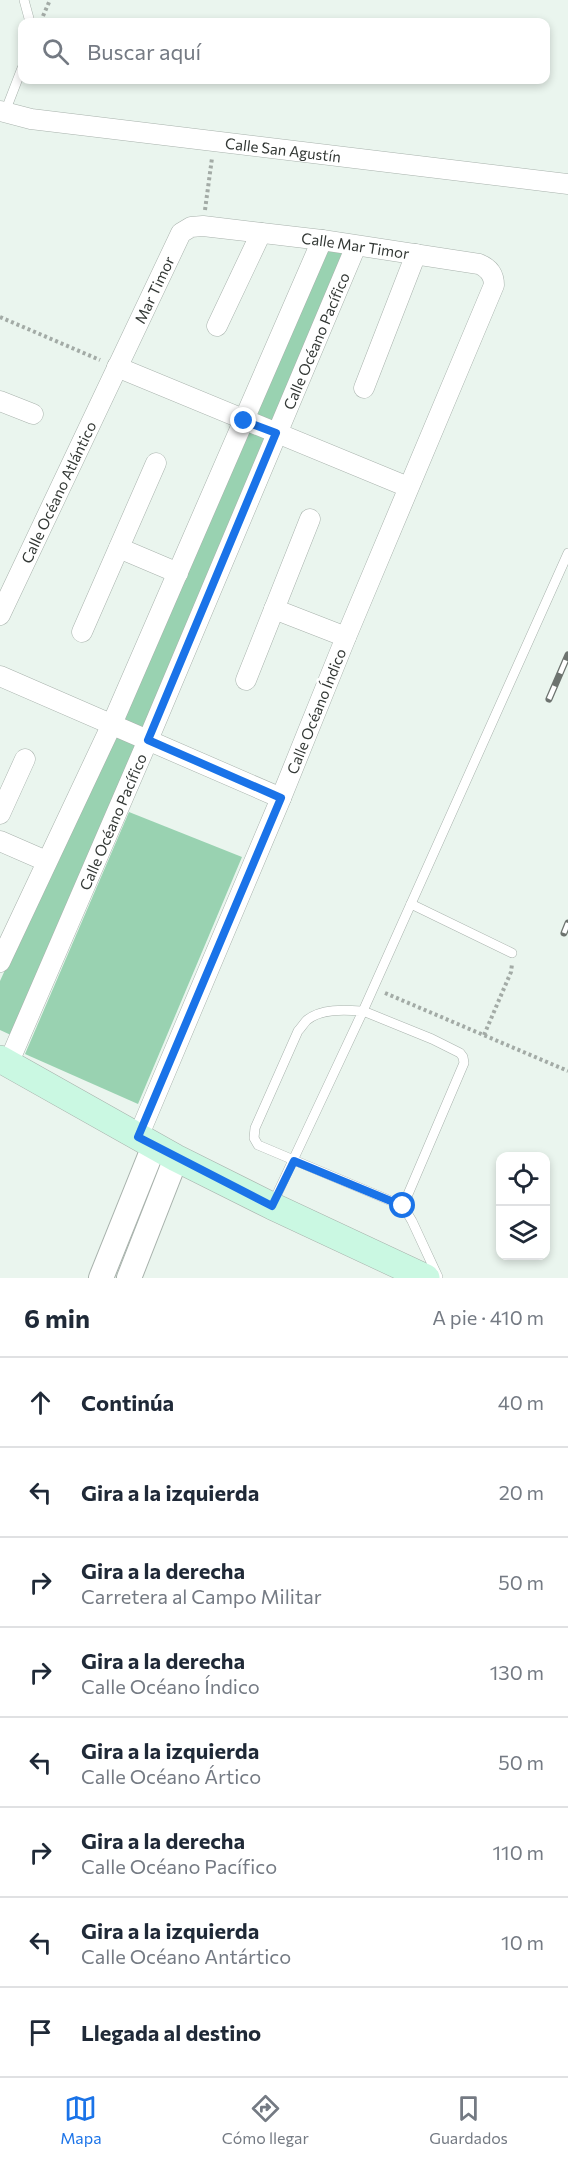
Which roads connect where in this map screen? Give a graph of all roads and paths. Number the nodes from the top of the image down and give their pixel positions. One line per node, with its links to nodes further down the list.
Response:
1 (24, 0): 3 (lane)
2 (50, 0): 4 (path)
3 (29, 18)
4 (43, 18)
5 (18, 78): 6 (lane)
6 (2, 116): 7 (street, Calle San Agustín)
7 (214, 142): 8 (street, Calle San Agustín); 9 (path)
8 (568, 184)
9 (203, 226): 10 (street, Calle Mar Timor); 17 (street, Mar Timor)
10 (261, 233): 11 (street, Calle Mar Timor); 16 (street)
11 (322, 240): 12 (street, Calle Mar Timor); 21 (street)
12 (356, 246): 13 (street, Calle Mar Timor); 22 (street, Calle Océano Pacífico)
13 (416, 254): 14 (street, Calle Mar Timor); 18 (street)
14 (494, 285): 24 (street, Calle Océano Índico)
15 (0, 317): 17 (path)
16 (217, 326)
17 (117, 367): 21 (street); 30 (street, Calle Océano Atlántico)
18 (364, 388)
19 (0, 401): 20 (street)
20 (33, 414)
21 (244, 421): 22 (street); 28 (street)
22 (276, 433): 24 (street); 36 (street, Calle Océano Pacífico)
23 (156, 463): 26 (street)
24 (408, 487): 32 (street, Calle Océano Índico)
25 (310, 519): 29 (street)
26 (119, 548): 28 (street); 31 (street)
27 (568, 553): 42 (lane)
28 (178, 573): 35 (street)
29 (274, 609): 32 (street); 34 (street)
30 (0, 615)
31 (82, 632)
32 (346, 637): 38 (street, Calle Océano Índico)
33 (0, 676): 35 (street)
34 (246, 680)
35 (112, 724): 36 (street); 41 (street)
36 (148, 740): 38 (street); 48 (street, Calle Océano Pacífico)
37 (25, 759): 39 (street)
38 (281, 798): 50 (street, Calle Océano Índico)
39 (0, 814)
40 (0, 841): 41 (street)
41 (46, 861): 44 (street)
42 (411, 903): 43 (lane); 45 (lane)
43 (512, 953): 47 (path)
44 (0, 962)
45 (374, 988): 46 (lane); 47 (path)
46 (363, 1011): 51 (lane); 51 (lane); 53 (lane)
47 (484, 1035): 49 (path)
48 (4, 1061): 50 (main road)
49 (568, 1071)
50 (156, 1147): 52 (main road); 54 (street); 55 (street)
51 (294, 1161): 52 (lane); 53 (lane)
52 (272, 1206): 56 (main road)
53 (403, 1206): 57 (lane)
54 (101, 1278)
55 (129, 1278)
56 (426, 1278)
57 (438, 1278)

